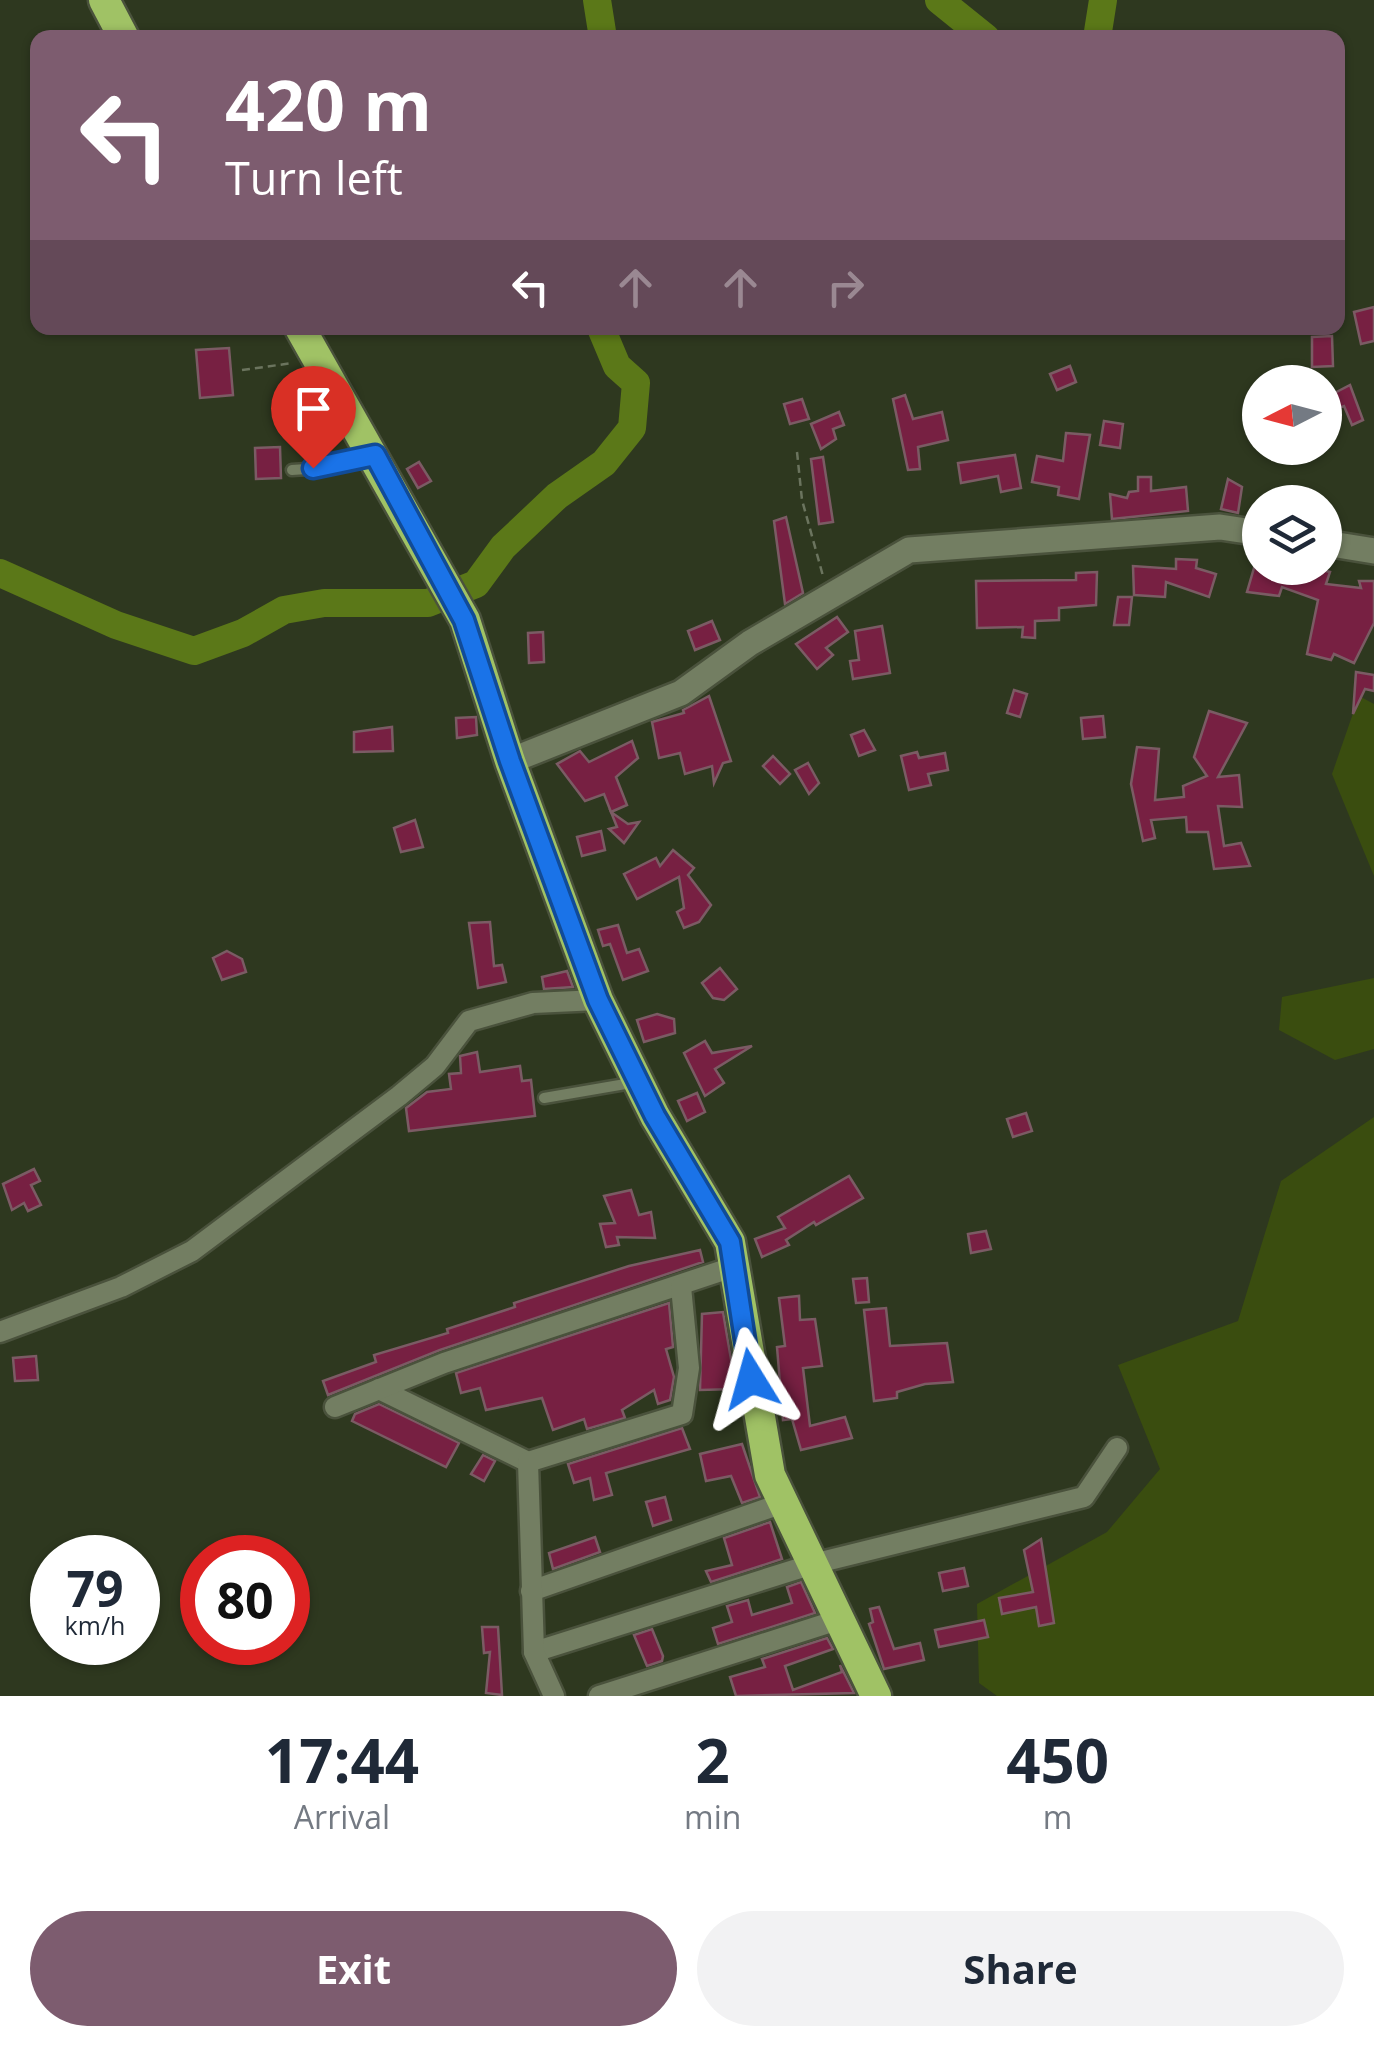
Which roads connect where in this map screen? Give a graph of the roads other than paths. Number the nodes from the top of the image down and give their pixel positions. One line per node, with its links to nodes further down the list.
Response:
1 (104, 0): 2 (highway)
2 (120, 30)
3 (304, 335): 4 (highway)
4 (375, 455): 5 (lane); 9 (highway)
5 (292, 470)
6 (1242, 530): 9 (street)
7 (1342, 546): 8 (street)
8 (1374, 551)
9 (510, 761): 10 (highway)
10 (598, 1000): 11 (highway); 15 (street)
11 (638, 1082): 12 (lane); 13 (highway)
12 (544, 1098)
13 (736, 1266): 14 (street); 20 (highway)
14 (681, 1288): 16 (street); 19 (street)
15 (0, 1332)
16 (378, 1389): 17 (street); 19 (street)
17 (334, 1407)
18 (1117, 1448): 21 (street)
19 (528, 1462): 22 (street)
20 (783, 1503): 21 (highway); 22 (street)
21 (813, 1564): 23 (highway); 24 (street)
22 (531, 1590): 24 (street)
23 (840, 1619): 26 (street); 27 (highway)
24 (534, 1652): 25 (street)
25 (547, 1694)
26 (599, 1696)
27 (876, 1696)

